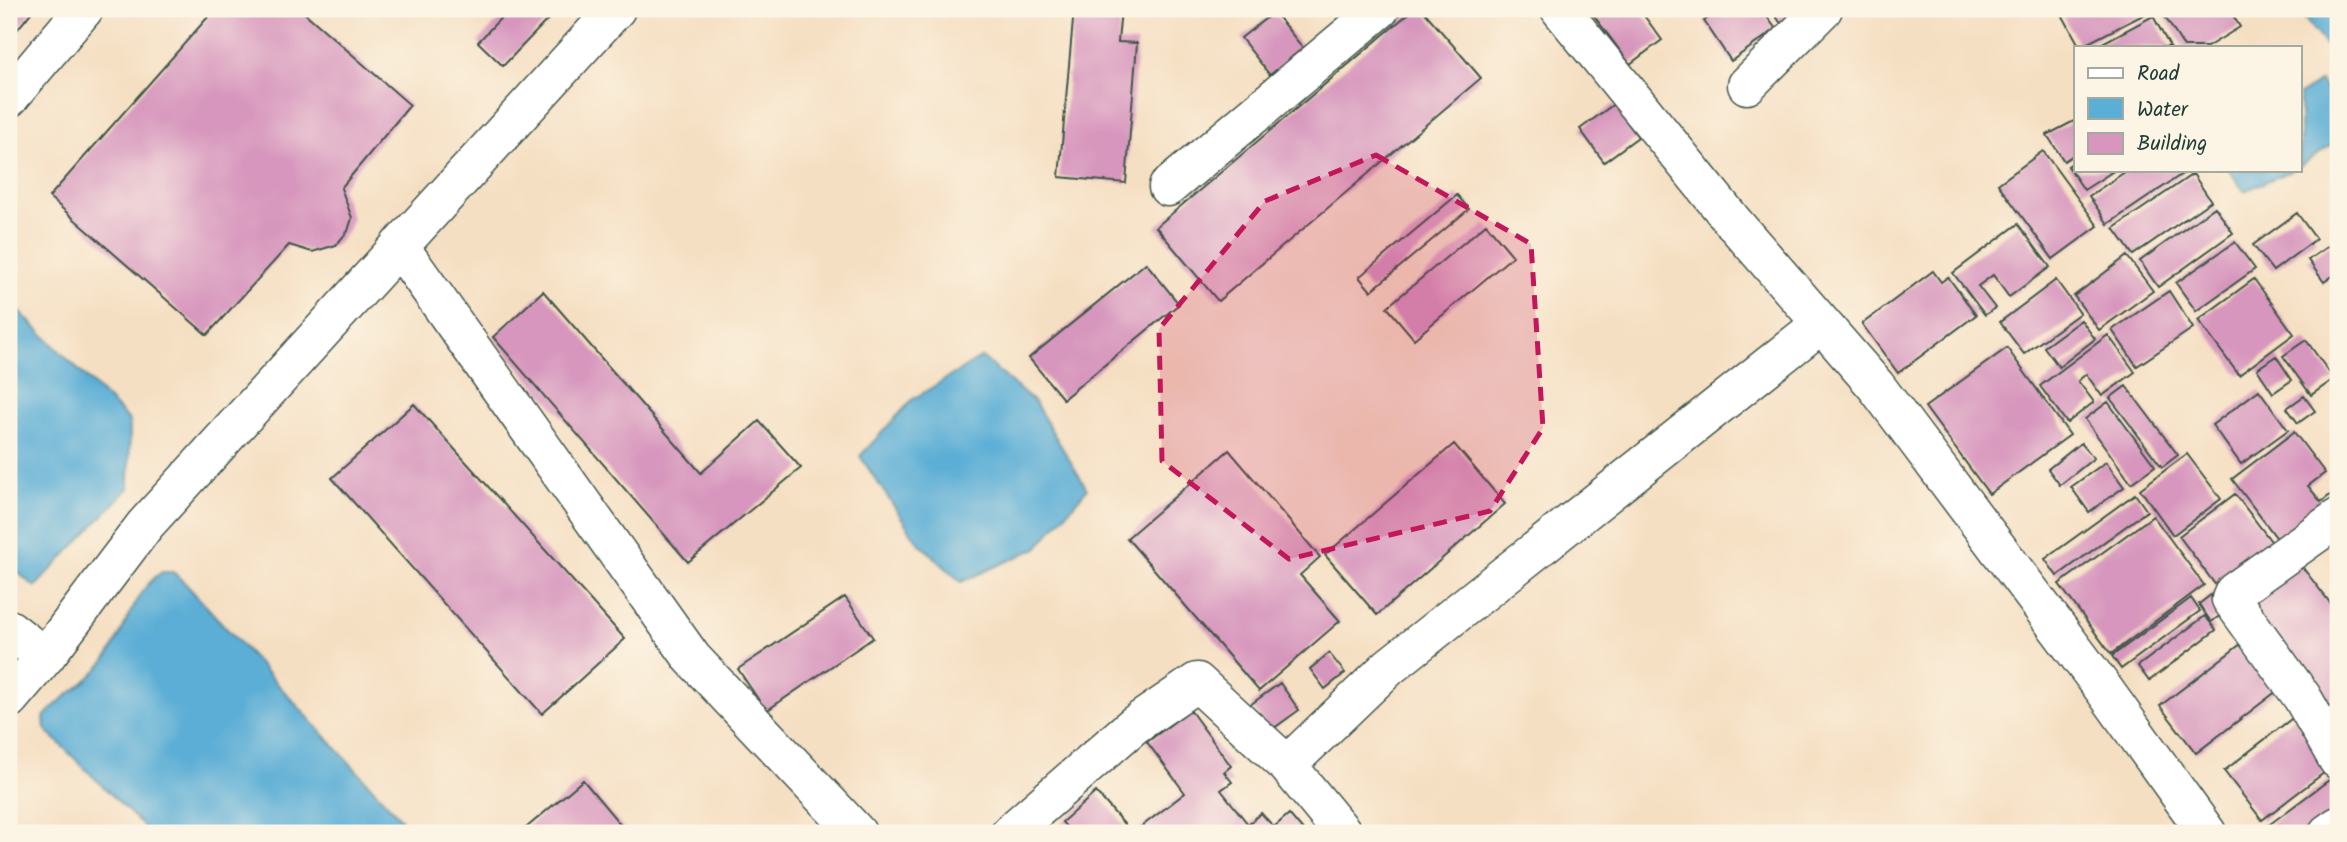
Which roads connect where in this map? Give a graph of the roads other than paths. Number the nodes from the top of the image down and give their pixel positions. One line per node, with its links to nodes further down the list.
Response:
1 (84, 9): 7 (street)
2 (616, 9): 9 (street)
3 (1380, 9): 8 (street)
4 (1560, 9): 10 (street)
5 (1823, 9): 6 (street)
6 (1747, 85)
7 (9, 98)
8 (1168, 187)
9 (399, 246): 13 (street); 18 (street)
10 (1821, 324): 16 (street); 21 (street)
11 (2338, 518): 15 (street)
12 (9, 629): 13 (street)
13 (45, 657): 14 (street)
14 (9, 699)
15 (2338, 760)
16 (1287, 765): 19 (street); 20 (street)
17 (2338, 825): 22 (street)
18 (857, 833)
19 (1010, 833)
20 (1343, 833)
21 (2207, 833)
22 (2328, 833)

